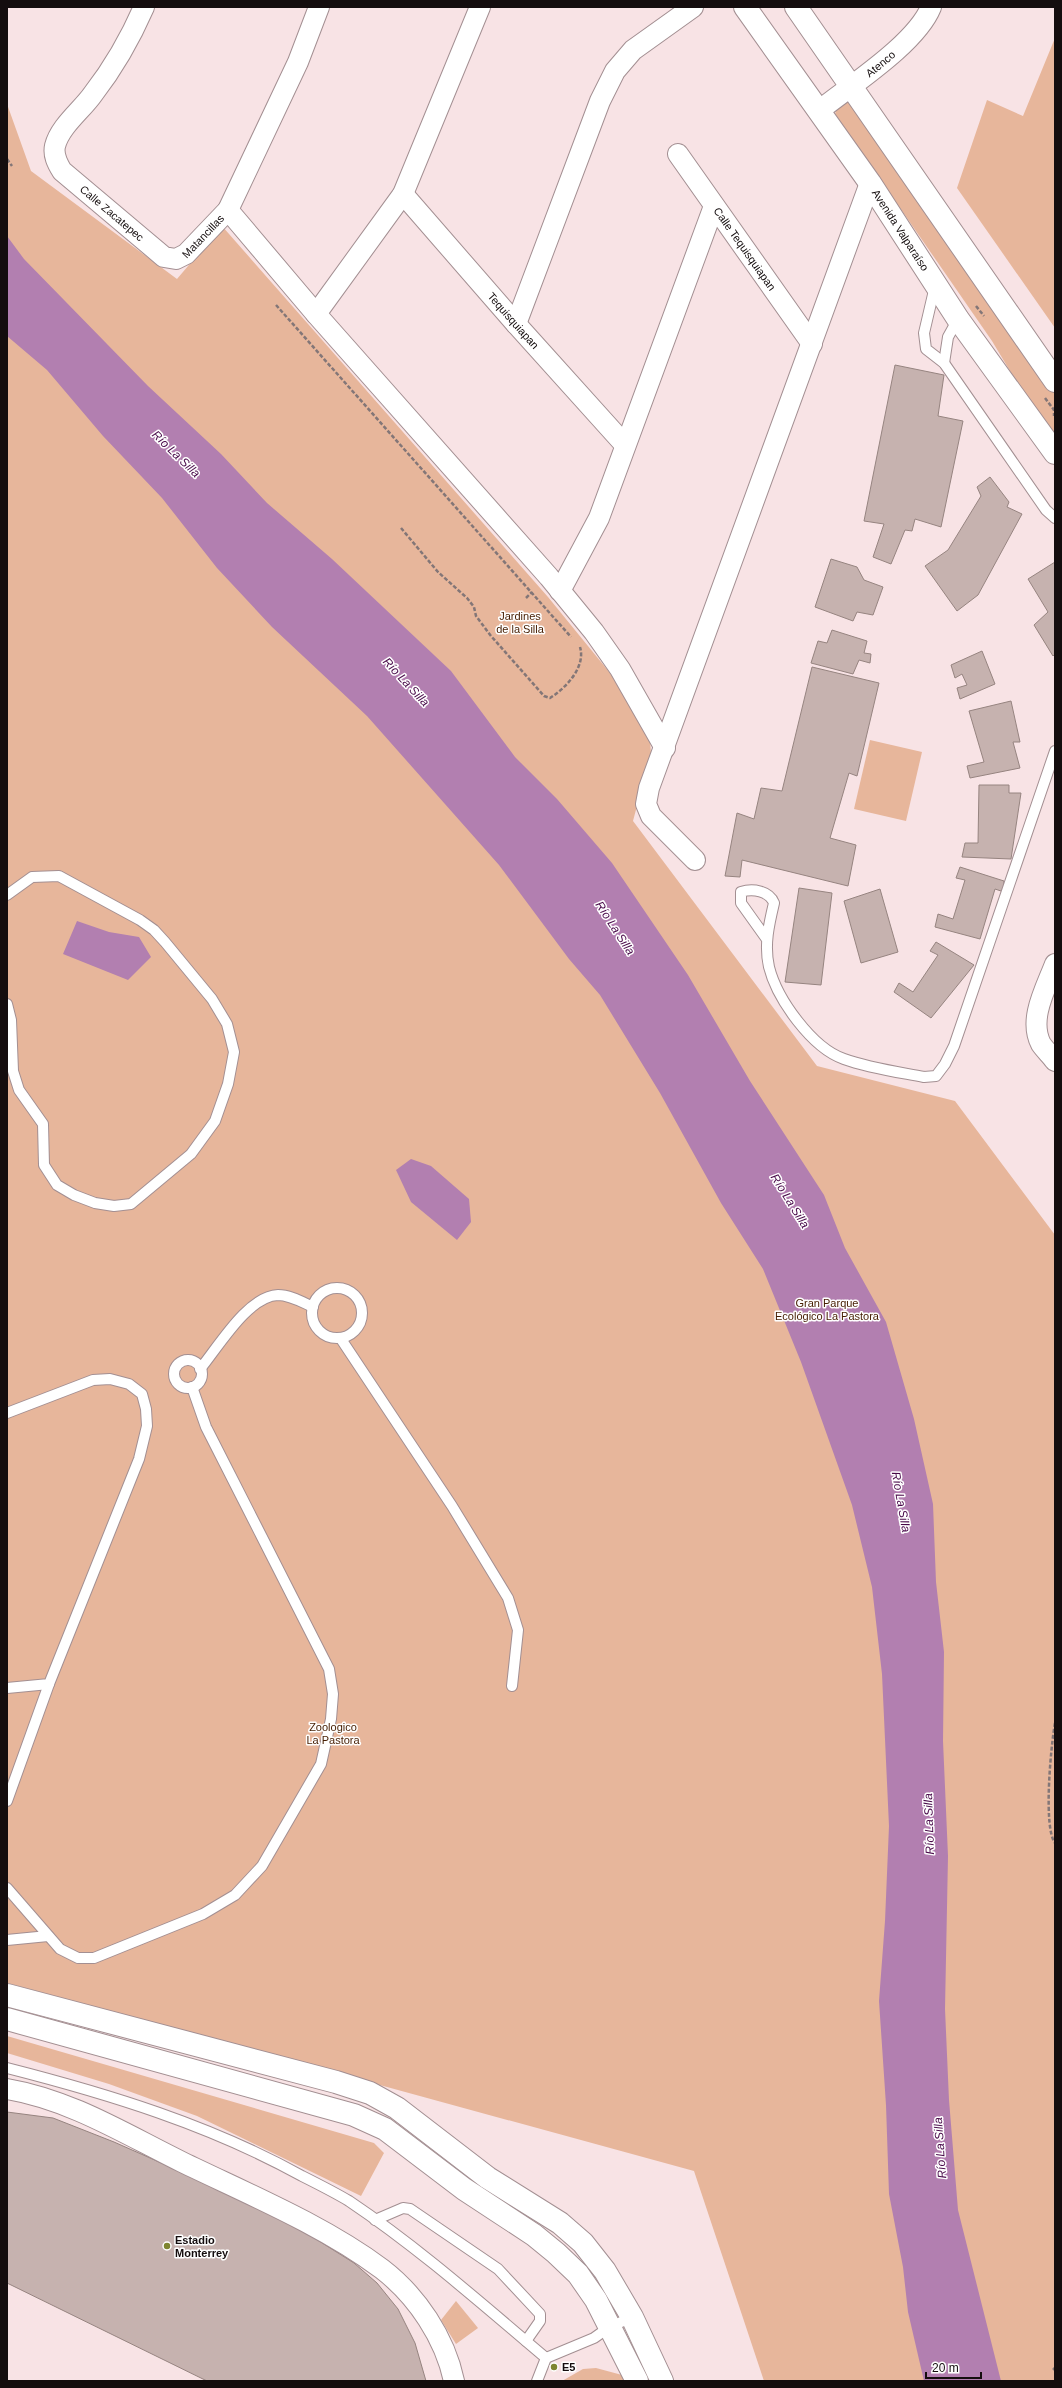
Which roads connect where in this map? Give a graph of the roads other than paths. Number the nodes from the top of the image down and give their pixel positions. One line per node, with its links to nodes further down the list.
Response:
1 (144, 7): 15 (street, Calle Zacatepec)
2 (319, 7): 14 (street, Matancillas)
3 (480, 7): 12 (street)
4 (693, 7): 19 (street)
5 (745, 7): 9 (street, Avenida Valparaíso)
6 (796, 7): 8 (street)
7 (931, 7): 8 (street, Atenco)
8 (850, 85): 9 (street, Atenco); 22 (street)
9 (820, 110): 11 (street, Avenida Valparaíso)
10 (678, 154): 13 (street, Calle Tequisquiapan)
11 (870, 182): 16 (street, Avenida Valparaíso); 20 (street)
12 (403, 194): 17 (street); 19 (street, Tequisquiapan)
13 (714, 206): 20 (street, Calle Tequisquiapan); 23 (street)
14 (228, 210): 15 (street, Matancillas); 17 (street)
15 (176, 259)
16 (935, 286): 18 (street, Avenida Valparaíso); 21 (lane)
17 (316, 314): 26 (street)
18 (958, 319): 21 (lane); 24 (street, Avenida Valparaíso)
19 (516, 324): 23 (street, Tequisquiapan)
20 (812, 344): 27 (street)
21 (944, 363): 25 (lane)
22 (1055, 381)
23 (625, 445): 26 (street)
24 (1055, 454)
25 (1055, 518)
26 (560, 591): 27 (street)
27 (665, 748): 29 (street)
28 (1055, 751): 31 (lane)
29 (695, 860)
30 (7, 895): 33 (lane)
31 (766, 938): 31 (lane)
32 (1055, 964): 34 (street)
33 (7, 1004)
34 (1055, 1061)
35 (312, 1307): 36 (lane); 36 (lane); 37 (lane)
36 (341, 1339): 41 (lane)
37 (200, 1369): 38 (lane); 38 (lane)
38 (192, 1387): 45 (lane)
39 (7, 1413): 40 (lane)
40 (49, 1684): 42 (lane); 43 (lane)
41 (512, 1686)
42 (7, 1688)
43 (7, 1801)
44 (7, 1888): 45 (lane)
45 (48, 1936): 46 (lane)
46 (7, 1940)
47 (7, 1995): 52 (street)
48 (7, 2019): 53 (street)
49 (7, 2068): 51 (lane)
50 (7, 2089): 56 (street)
51 (375, 2220): 54 (lane); 54 (lane)
52 (632, 2317): 53 (lane); 59 (street)
53 (608, 2328): 55 (lane); 58 (street)
54 (526, 2341): 55 (lane)
55 (546, 2358): 57 (lane)
56 (454, 2381)
57 (537, 2381)
58 (637, 2381)
59 (662, 2381)

